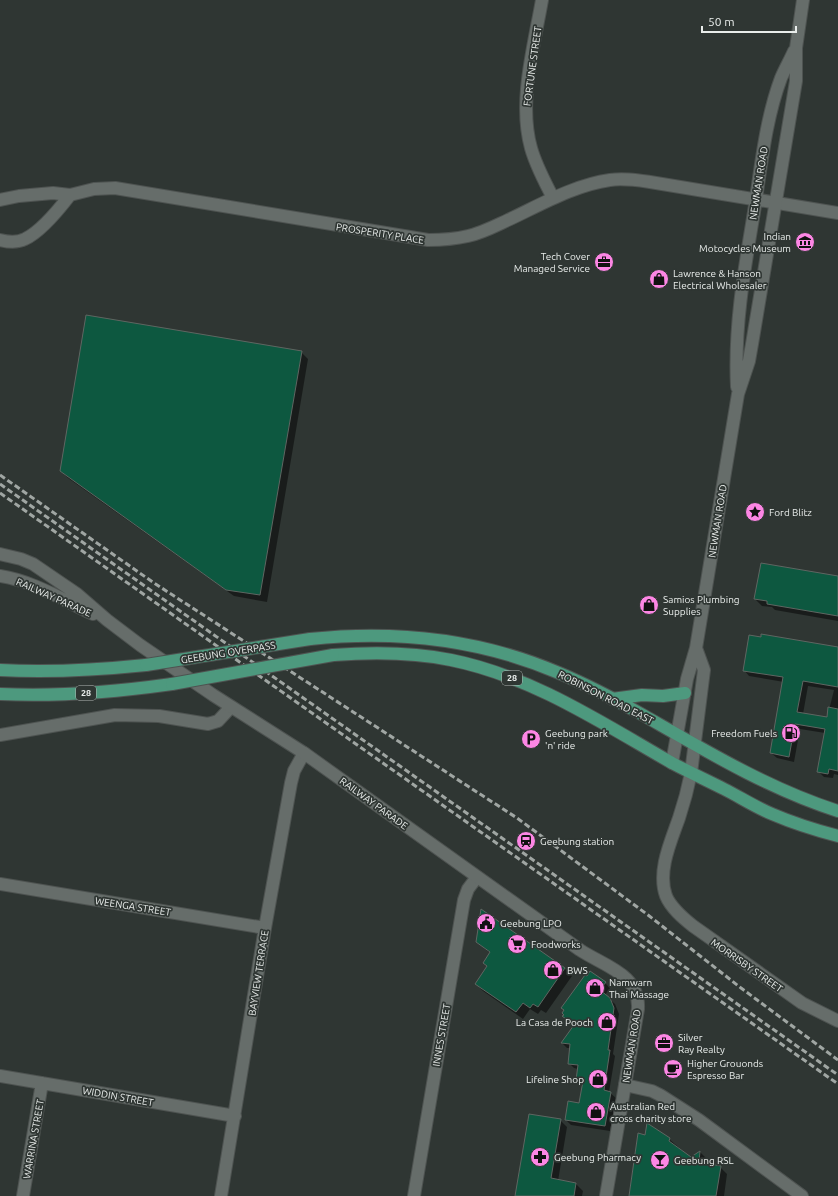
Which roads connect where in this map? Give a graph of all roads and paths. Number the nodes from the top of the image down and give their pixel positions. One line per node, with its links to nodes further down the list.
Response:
1 (542, 0): 5 (street, FORTUNE STREET)
2 (803, 0): 3 (street, NEWMAN ROAD)
3 (796, 48): 7 (street, NEWMAN ROAD); 8 (street, NEWMAN ROAD)
4 (70, 195): 5 (street, PROSPERITY PLACE); 6 (street, PROSPERITY PLACE); 10 (street)
5 (553, 198): 7 (street, PROSPERITY PLACE)
6 (0, 200)
7 (756, 200): 8 (street, PROSPERITY PLACE); 11 (street, NEWMAN ROAD)
8 (776, 203): 9 (street, PROSPERITY PLACE); 11 (street, NEWMAN ROAD)
9 (838, 213)
10 (0, 240)
11 (738, 394): 16 (street, NEWMAN ROAD)
12 (0, 554): 14 (street, RAILWAY PARADE)
13 (0, 576): 14 (street, RAILWAY PARADE)
14 (107, 620): 21 (street, RAILWAY PARADE)
15 (310, 639): 17 (main road, GEEBUNG OVERPASS / 28, bridge); 20 (main road, ROBINSON ROAD EAST / 28)
16 (696, 648): 18 (street, NEWMAN ROAD); 24 (street, NEWMAN ROAD)
17 (0, 670)
18 (685, 693): 20 (main road); 22 (street, NEWMAN ROAD)
19 (0, 694): 26 (main road, GEEBUNG OVERPASS / 28, bridge)
20 (612, 699): 22 (main road, ROBINSON ROAD EAST / 28)
21 (231, 707): 23 (street); 25 (street, RAILWAY PARADE)
22 (677, 734): 24 (main road, ROBINSON ROAD EAST / 28); 26 (street, NEWMAN ROAD)
23 (0, 735)
24 (696, 745): 27 (street, NEWMAN ROAD); 28 (main road, ROBINSON ROAD EAST / 28)
25 (304, 753): 30 (street, RAILWAY PARADE); 33 (street, BAYVIEW TERRACE)
26 (672, 763): 27 (main road, 28)
27 (691, 773): 29 (main road, 28); 32 (street, NEWMAN ROAD)
28 (838, 811)
29 (838, 836)
30 (477, 876): 34 (street, RAILWAY PARADE); 43 (street, INNES STREET)
31 (0, 884): 33 (street, WEENGA STREET)
32 (666, 896): 35 (street, MORRISBY STREET)
33 (265, 928): 39 (street, BAYVIEW TERRACE)
34 (636, 991): 38 (street, NEWMAN ROAD)
35 (838, 1021)
36 (0, 1076): 37 (street, WIDDIN STREET)
37 (42, 1083): 39 (street, WIDDIN STREET); 41 (street, WARRINA STREET)
38 (625, 1086): 40 (street); 44 (street, NEWMAN ROAD)
39 (235, 1116): 42 (street, BAYVIEW TERRACE)
40 (799, 1195)
41 (23, 1196)
42 (221, 1196)
43 (414, 1196)
44 (606, 1196)

